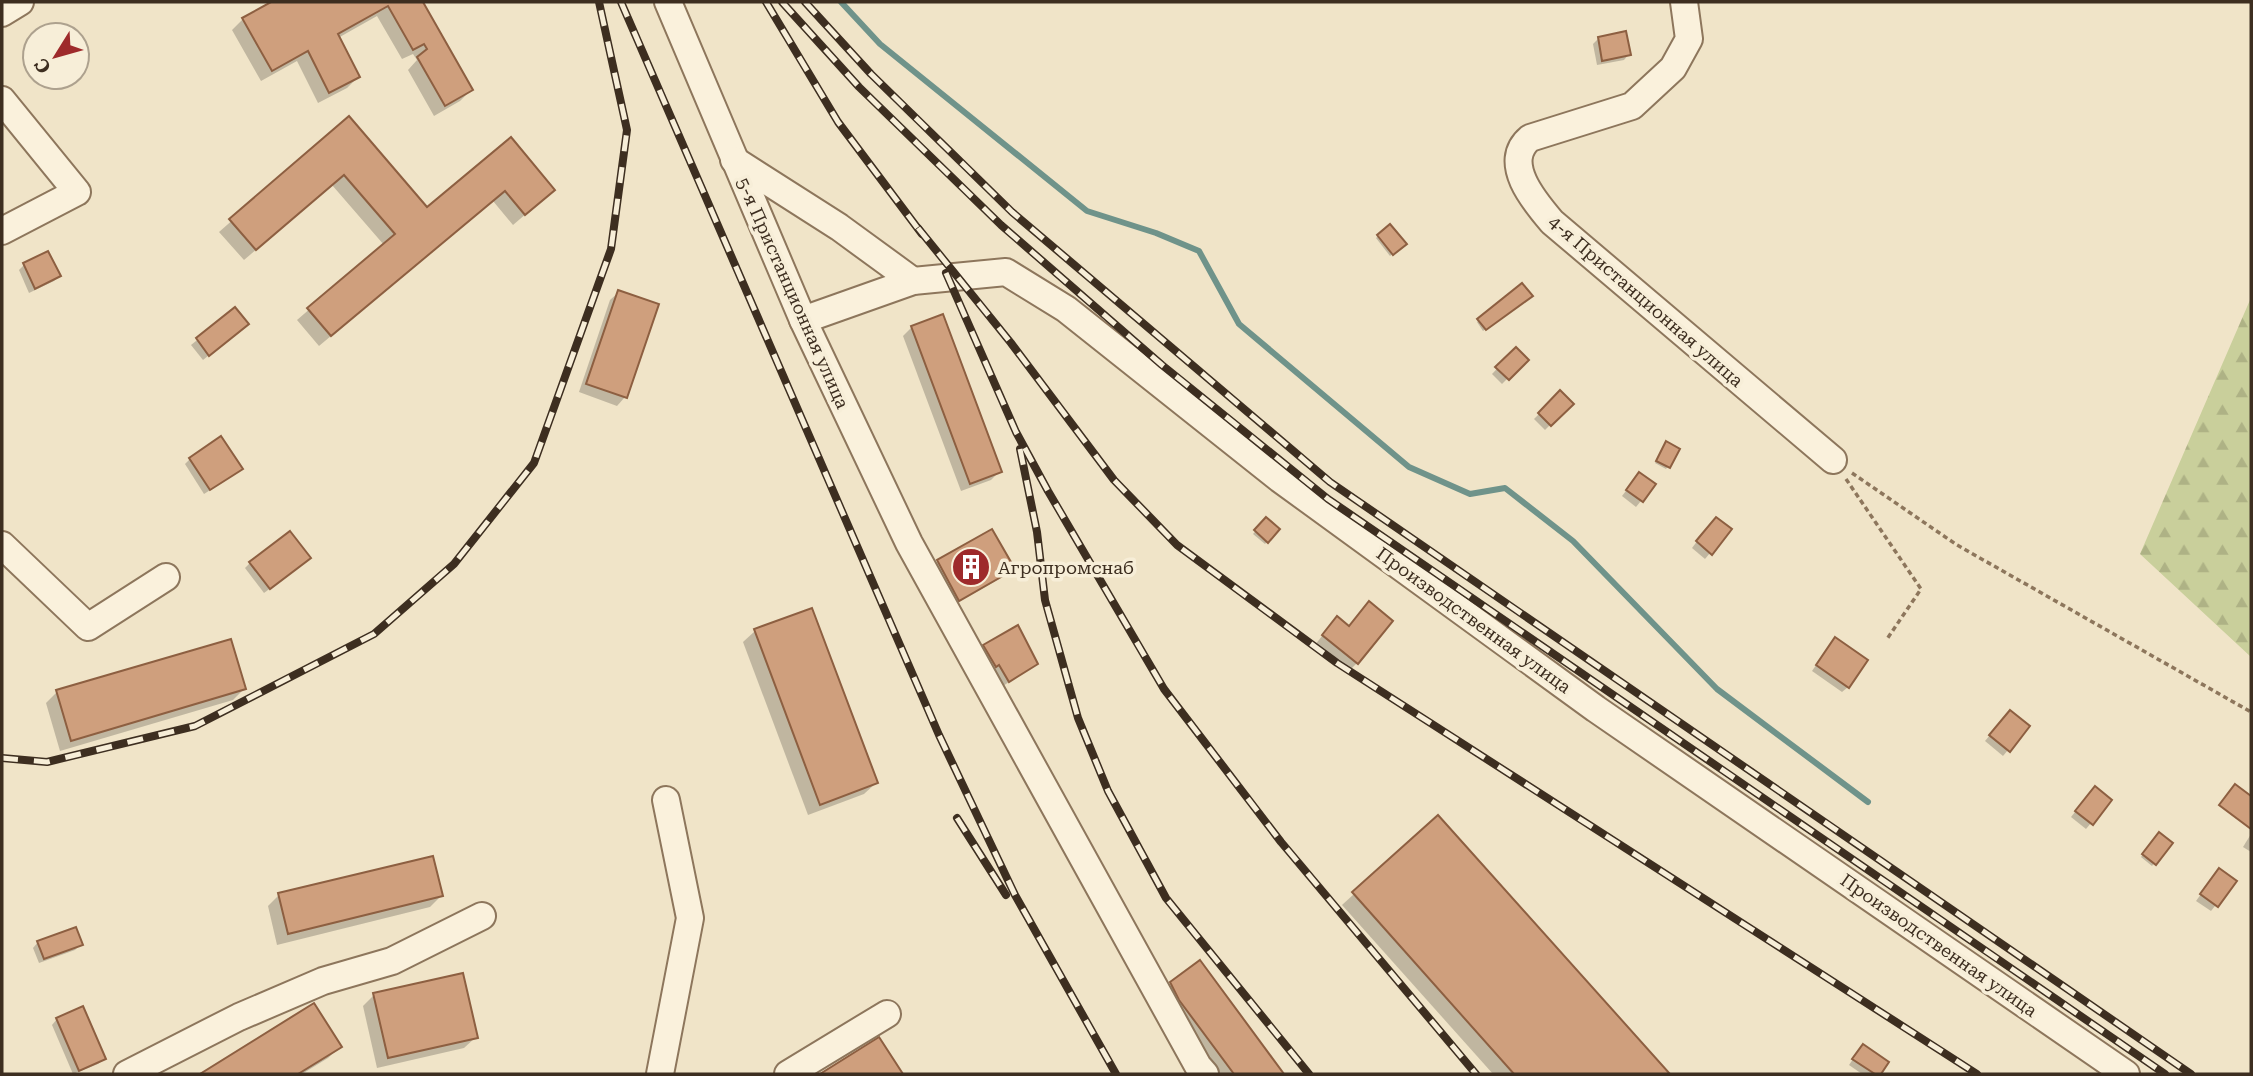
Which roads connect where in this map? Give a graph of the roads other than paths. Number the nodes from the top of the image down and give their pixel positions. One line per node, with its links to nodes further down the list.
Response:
1 (20, 2): 4 (street)
2 (668, 2): 6 (street, 5-я Пристанционная улица)
3 (1684, 2): 10 (street, 4-я Пристанционная улица)
4 (2, 13)
5 (2, 100): 7 (street)
6 (734, 160): 8 (street); 9 (street, 5-я Пристанционная улица)
7 (2, 231)
8 (913, 281): 9 (street, Производственная улица); 20 (street, Производственная улица)
9 (803, 320): 19 (street, 5-я Пристанционная улица)
10 (1833, 460)
11 (2, 545): 12 (street)
12 (166, 577)
13 (666, 800): 17 (street)
14 (482, 916): 16 (street)
15 (887, 1014): 18 (street)
16 (127, 1074)
17 (660, 1074)
18 (788, 1074)
19 (1205, 1074)
20 (2126, 1074)

